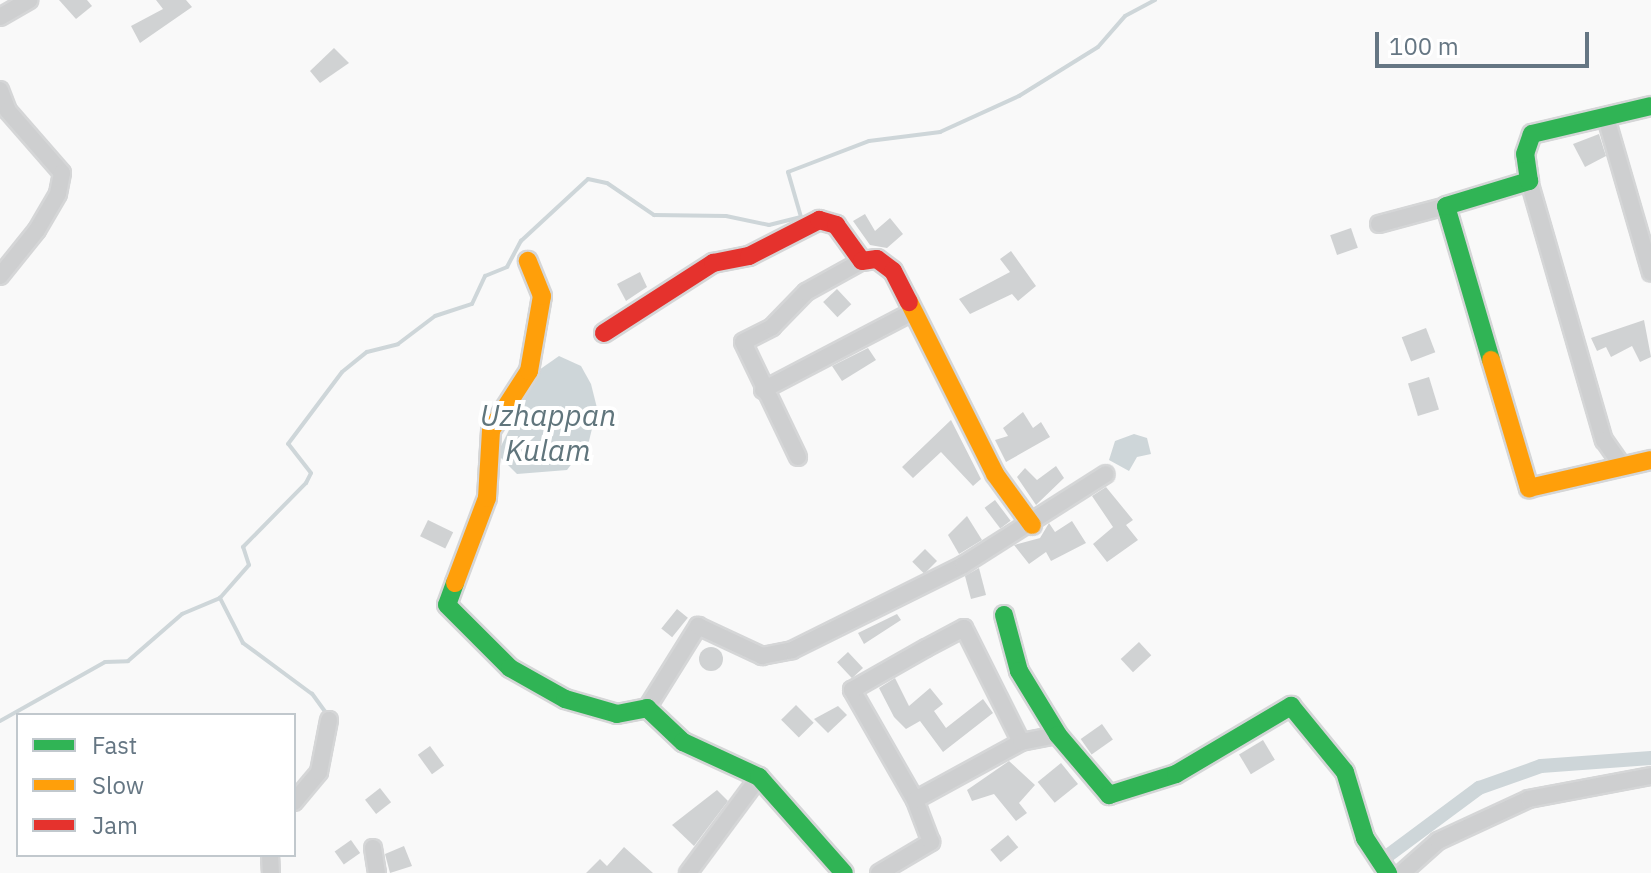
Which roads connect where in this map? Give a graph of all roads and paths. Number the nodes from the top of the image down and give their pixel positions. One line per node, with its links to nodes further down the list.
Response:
1 (29, 0): 2 (street)
2 (0, 17)
3 (0, 90): 12 (street)
4 (1651, 106): 5 (street)
5 (1606, 118): 6 (street); 11 (street)
6 (1529, 181): 7 (street); 18 (street)
7 (1446, 206): 8 (street); 18 (street)
8 (1379, 224)
9 (528, 261): 22 (street)
10 (862, 261): 13 (street); 14 (street); 15 (street)
11 (1651, 273)
12 (0, 276)
13 (912, 312): 15 (street); 20 (street)
14 (604, 333)
15 (763, 390): 16 (street)
16 (798, 457)
17 (1651, 460): 18 (street)
18 (1623, 467)
19 (1106, 474): 20 (street)
20 (1032, 525): 22 (street)
21 (1004, 615): 24 (street)
22 (647, 708): 27 (street)
23 (329, 720): 28 (street)
24 (1058, 735): 25 (street); 35 (street)
25 (1021, 742): 29 (street); 29 (street)
26 (1651, 776): 36 (street)
27 (759, 777): 32 (street); 33 (street)
28 (296, 800)
29 (915, 800): 34 (street)
30 (373, 848): 31 (street)
31 (377, 873)
32 (688, 873)
33 (844, 873)
34 (879, 873)
35 (1388, 873)
36 (1402, 873)

